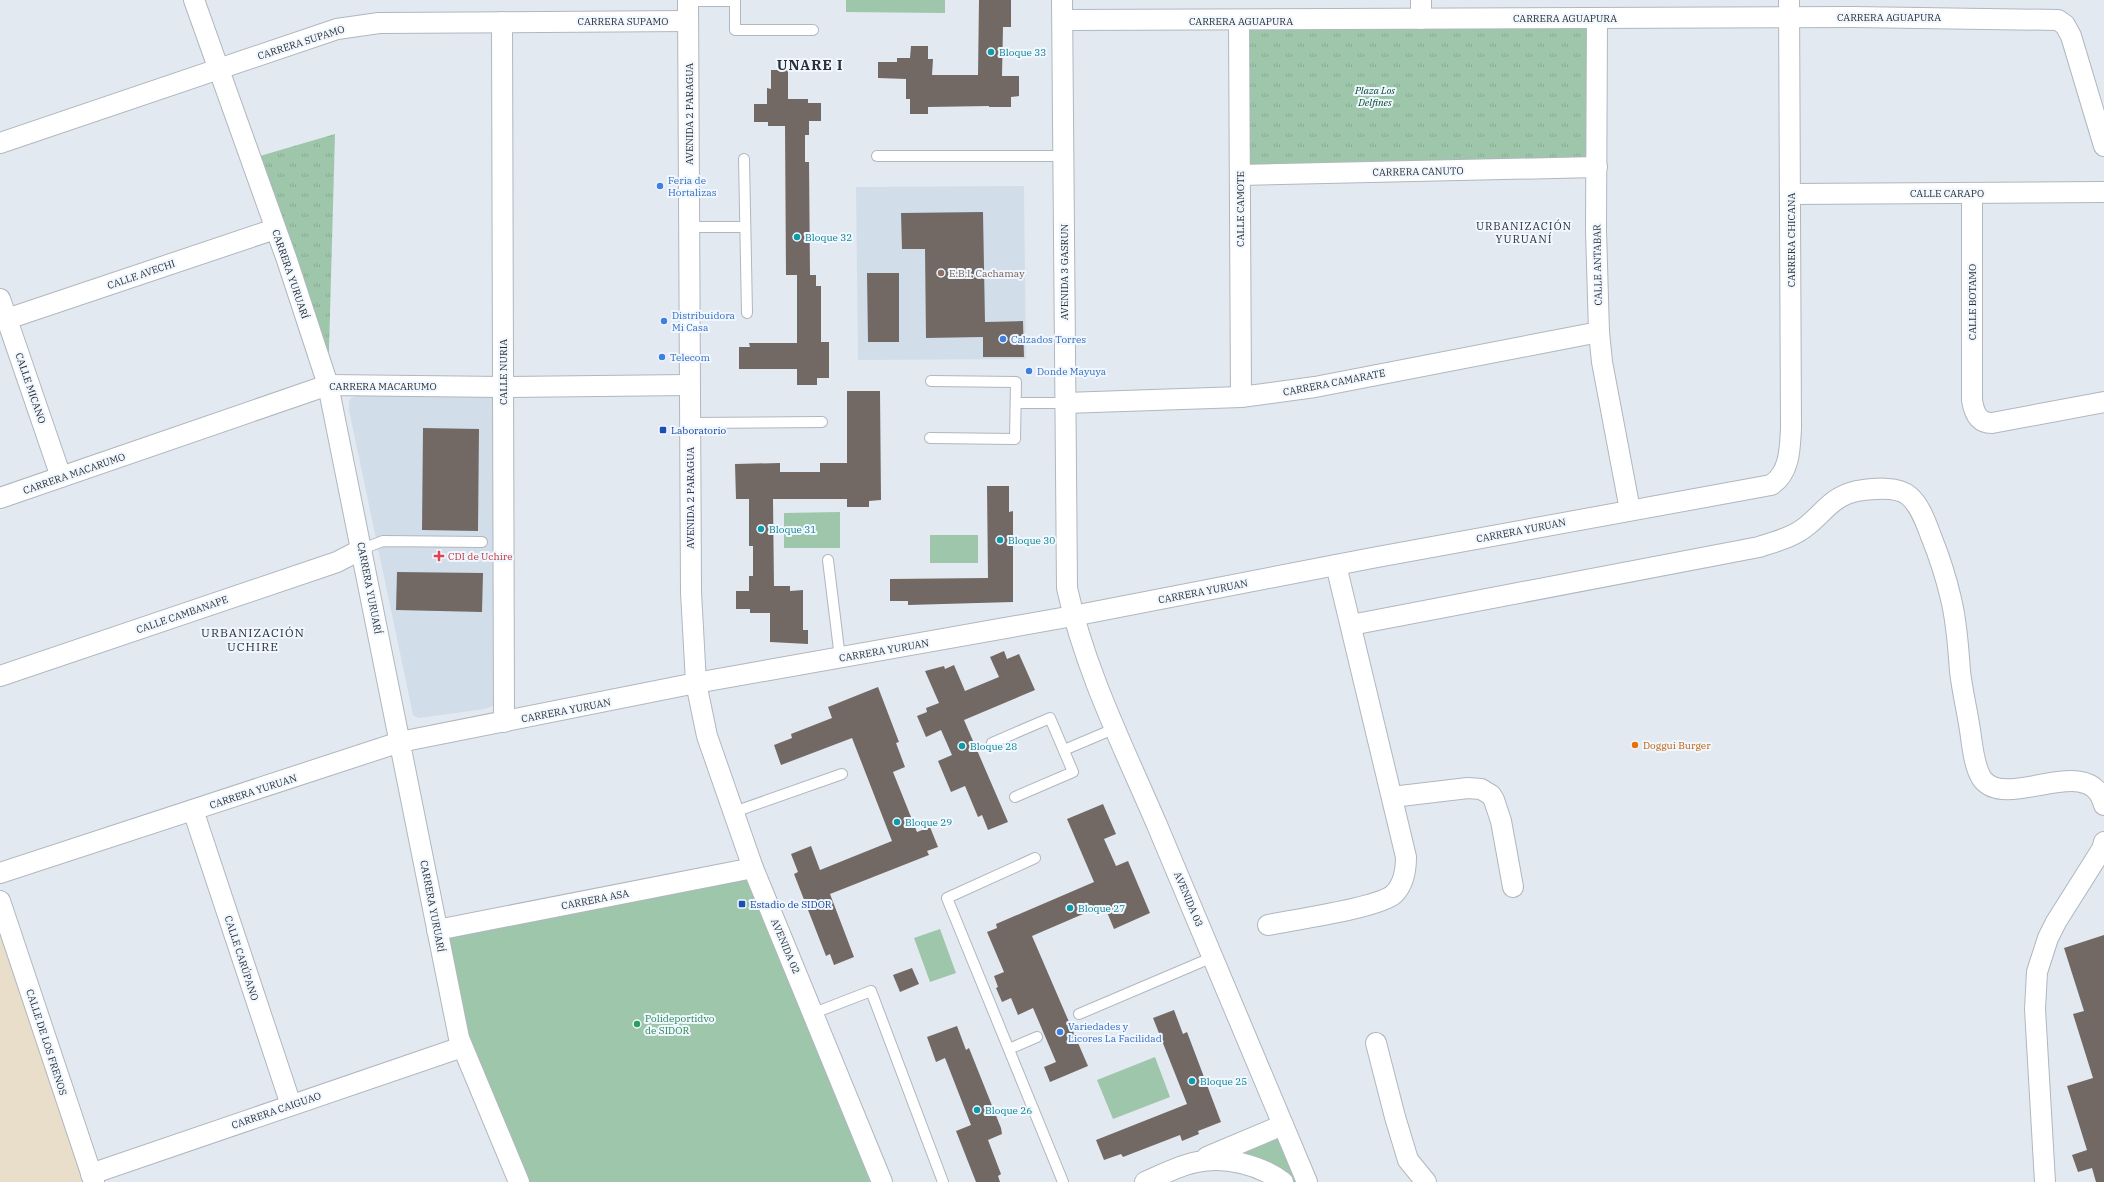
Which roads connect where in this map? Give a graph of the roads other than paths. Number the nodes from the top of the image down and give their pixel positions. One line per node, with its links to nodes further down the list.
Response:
1 (194, 0): 13 (street, CARRERA YURUARÍ)
2 (688, 0): 4 (lane); 9 (street, AVENIDA 2 PARAGUA)
3 (1062, 0): 8 (street, AVENIDA 3 GASRUN)
4 (735, 1): 12 (lane)
5 (1421, 9): 7 (street, CARRERA AGUAPURA); 10 (street, CARRERA AGUAPURA)
6 (1789, 9): 7 (street, CARRERA AGUAPURA); 15 (street, CARRERA AGUAPURA); 23 (street, CARRERA CHICANA)
7 (1597, 18): 19 (street, CALLE ANTABAR)
8 (1062, 20): 10 (street, CARRERA AGUAPURA); 17 (street, AVENIDA 3 GASRUN)
9 (688, 21): 11 (street, CARRERA SUPAMO); 24 (street, AVENIDA 2 PARAGUA)
10 (1239, 21): 20 (street, CALLE CAMOTE)
11 (502, 22): 13 (street, CARRERA SUPAMO); 34 (street, CALLE NURIA)
12 (814, 30)
13 (219, 69): 14 (street, CARRERA SUPAMO); 26 (street, CARRERA YURUARÍ)
14 (0, 143)
15 (2104, 146)
16 (877, 156): 17 (lane)
17 (1063, 156): 38 (street, AVENIDA 3 GASRUN)
18 (744, 159): 25 (lane)
19 (1597, 167): 20 (street, CARRERA CANUTO); 30 (street, CALLE ANTABAR)
20 (1240, 175): 35 (street, CALLE CAMOTE)
21 (2104, 192): 22 (street, CALLE CARAPO)
22 (1972, 193): 23 (street, CALLE CARAPO); 36 (street, CALLE BOTAMO)
23 (1791, 194): 43 (street, CARRERA CHICANA)
24 (689, 227): 25 (lane); 33 (street, AVENIDA 2 PARAGUA)
25 (745, 227): 28 (lane)
26 (275, 228): 29 (street, CALLE AVECHI); 32 (street, CARRERA YURUARÍ)
27 (0, 299): 29 (street, CALLE MICANO)
28 (747, 313)
29 (7, 319): 42 (street, CALLE MICANO)
30 (1599, 332): 35 (street, CARRERA CAMARATE); 45 (street, CALLE ANTABAR)
31 (931, 381): 37 (lane)
32 (328, 385): 34 (street, CARRERA MACARUMO); 42 (street, CARRERA MACARUMO); 47 (street, CARRERA YURUARÍ)
33 (689, 385): 34 (street, CARRERA MACARUMO); 40 (street, AVENIDA 2 PARAGUA)
34 (503, 387): 55 (street, CALLE NURIA)
35 (1241, 397): 38 (street, CARRERA CAMARATE)
36 (2104, 402)
37 (1016, 403): 38 (lane); 41 (lane)
38 (1065, 403): 50 (street, AVENIDA 3 GASRUN)
39 (822, 422): 40 (lane)
40 (689, 423): 54 (street, AVENIDA 2 PARAGUA)
41 (930, 438)
42 (61, 477): 44 (street, CARRERA MACARUMO)
43 (1781, 479): 45 (street, CARRERA YURUAN)
44 (0, 498)
45 (1630, 510): 49 (street, CARRERA YURUAN)
46 (482, 542): 47 (lane)
47 (362, 549): 53 (street, CALLE CAMBANAPE); 57 (street, CARRERA YURUARÍ)
48 (828, 560): 52 (lane)
49 (1336, 565): 50 (street, CARRERA YURUAN); 51 (street)
50 (1073, 616): 52 (street, CARRERA YURUAN); 56 (street, AVENIDA 03)
51 (1351, 625): 62 (street); 63 (street)
52 (840, 658): 54 (street, CARRERA YURUAN)
53 (0, 676)
54 (696, 684): 55 (street, CARRERA YURUAN); 65 (street, AVENIDA 02)
55 (504, 722): 57 (street, CARRERA YURUAN)
56 (1116, 728): 59 (lane); 74 (street, AVENIDA 03)
57 (400, 742): 64 (street, CARRERA YURUAN); 73 (street, CARRERA YURUARÍ)
58 (992, 743): 59 (lane)
59 (1064, 750): 61 (lane)
60 (842, 774): 65 (lane)
61 (1015, 797)
62 (1392, 797): 70 (street); 72 (street)
63 (2104, 804)
64 (193, 810): 69 (street, CARRERA YURUAN); 81 (street, CALLE CARÚPANO)
65 (734, 812): 68 (street, AVENIDA 02)
66 (2104, 842): 93 (street)
67 (1035, 858): 80 (lane)
68 (753, 868): 73 (street, CARRERA ASA); 75 (street, AVENIDA 02)
69 (0, 874)
70 (1513, 887)
71 (0, 901): 84 (street, CALLE DE LOS FRENOS)
72 (1268, 925)
73 (437, 930): 79 (street, CARRERA YURUARÍ)
74 (1213, 958): 76 (lane); 82 (street, AVENIDA 03)
75 (814, 1013): 86 (street, AVENIDA 02); 87 (lane)
76 (1079, 1014)
77 (1036, 1037): 80 (lane)
78 (1376, 1043): 92 (street)
79 (462, 1047): 81 (street, CARRERA CAIGUAO); 85 (street, CARRERA YURUARÍ)
80 (1009, 1049): 88 (lane)
81 (291, 1105): 84 (street, CARRERA CAIGUAO)
82 (1283, 1125): 83 (street); 91 (street, AVENIDA 03)
83 (1196, 1162): 89 (street); 90 (street)
84 (92, 1178)
85 (518, 1182)
86 (882, 1182)
87 (943, 1182)
88 (1063, 1182)
89 (1145, 1182)
90 (1283, 1182)
91 (1306, 1182)
92 (1426, 1182)
93 (2046, 1182)

